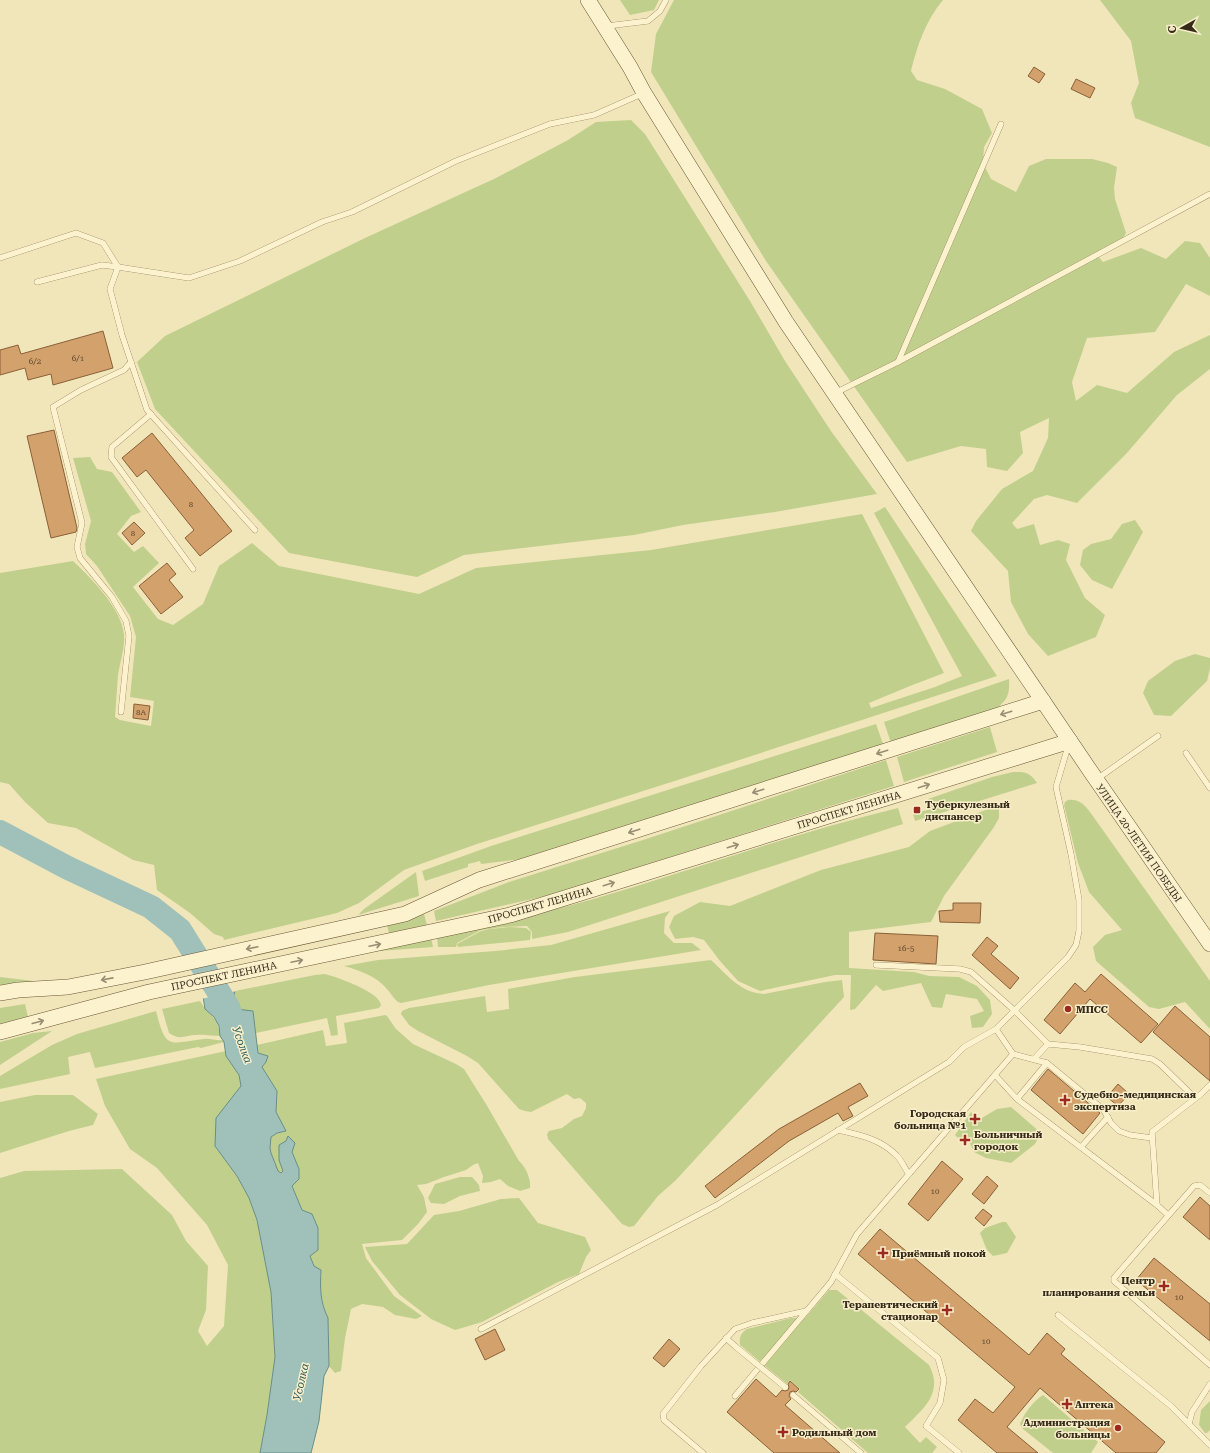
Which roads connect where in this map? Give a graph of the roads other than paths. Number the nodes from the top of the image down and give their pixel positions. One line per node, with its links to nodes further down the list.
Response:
1 (588, 0): 3 (street, УЛИЦА 20-ЛЕТИЯ ПОБЕДЫ)
2 (666, 0): 3 (lane)
3 (605, 27): 4 (street, УЛИЦА 20-ЛЕТИЯ ПОБЕДЫ)
4 (644, 93): 8 (lane); 12 (street, УЛИЦА 20-ЛЕТИЯ ПОБЕДЫ)
5 (1001, 124): 11 (lane)
6 (1210, 194): 11 (lane)
7 (0, 258): 8 (lane)
8 (118, 267): 9 (lane); 10 (lane)
9 (37, 282)
10 (131, 362): 13 (lane); 17 (lane)
11 (898, 362): 12 (lane)
12 (835, 394): 16 (street, УЛИЦА 20-ЛЕТИЯ ПОБЕДЫ)
13 (150, 414): 14 (lane); 15 (lane)
14 (255, 530)
15 (193, 569)
16 (1043, 701): 19 (street, УЛИЦА 20-ЛЕТИЯ ПОБЕДЫ); 25 (street, ПРОСПЕКТ ЛЕНИНА, one-way to 25)
17 (121, 712)
18 (1158, 736): 21 (lane)
19 (1070, 741): 21 (street, УЛИЦА 20-ЛЕТИЯ ПОБЕДЫ); 26 (lane); 28 (street, ПРОСПЕКТ ЛЕНИНА, one-way to 19)
20 (1186, 753): 22 (lane)
21 (1096, 780): 23 (street, УЛИЦА 20-ЛЕТИЯ ПОБЕДЫ)
22 (1210, 788)
23 (1209, 941)
24 (876, 964): 26 (lane)
25 (0, 993)
26 (1014, 1010): 27 (lane); 29 (lane)
27 (996, 1029): 30 (lane); 38 (lane)
28 (0, 1032)
29 (1048, 1044): 31 (lane); 35 (lane)
30 (1013, 1054): 31 (lane); 33 (lane)
31 (1034, 1059): 32 (lane)
32 (1047, 1063): 36 (lane); 37 (lane)
33 (995, 1075): 36 (lane); 41 (lane)
34 (1210, 1085): 35 (lane)
35 (1195, 1098): 39 (lane)
36 (1017, 1099): 40 (lane)
37 (1108, 1116): 39 (lane); 40 (lane)
38 (838, 1130): 41 (lane); 48 (lane)
39 (1152, 1138): 43 (lane)
40 (1081, 1147): 43 (lane)
41 (909, 1174): 45 (lane)
42 (1210, 1193): 44 (lane)
43 (1157, 1205): 44 (lane)
44 (1168, 1214): 50 (lane)
45 (835, 1274): 46 (lane); 59 (lane)
46 (806, 1311): 49 (lane); 53 (lane)
47 (1058, 1315): 55 (lane)
48 (481, 1330)
49 (726, 1338): 52 (lane, bridge); 57 (lane)
50 (1210, 1365)
51 (1210, 1384): 55 (lane)
52 (784, 1387)
53 (735, 1396)
54 (793, 1396): 58 (lane)
55 (1189, 1424): 56 (lane)
56 (1210, 1445)
57 (703, 1453)
58 (861, 1453)
59 (959, 1453)

